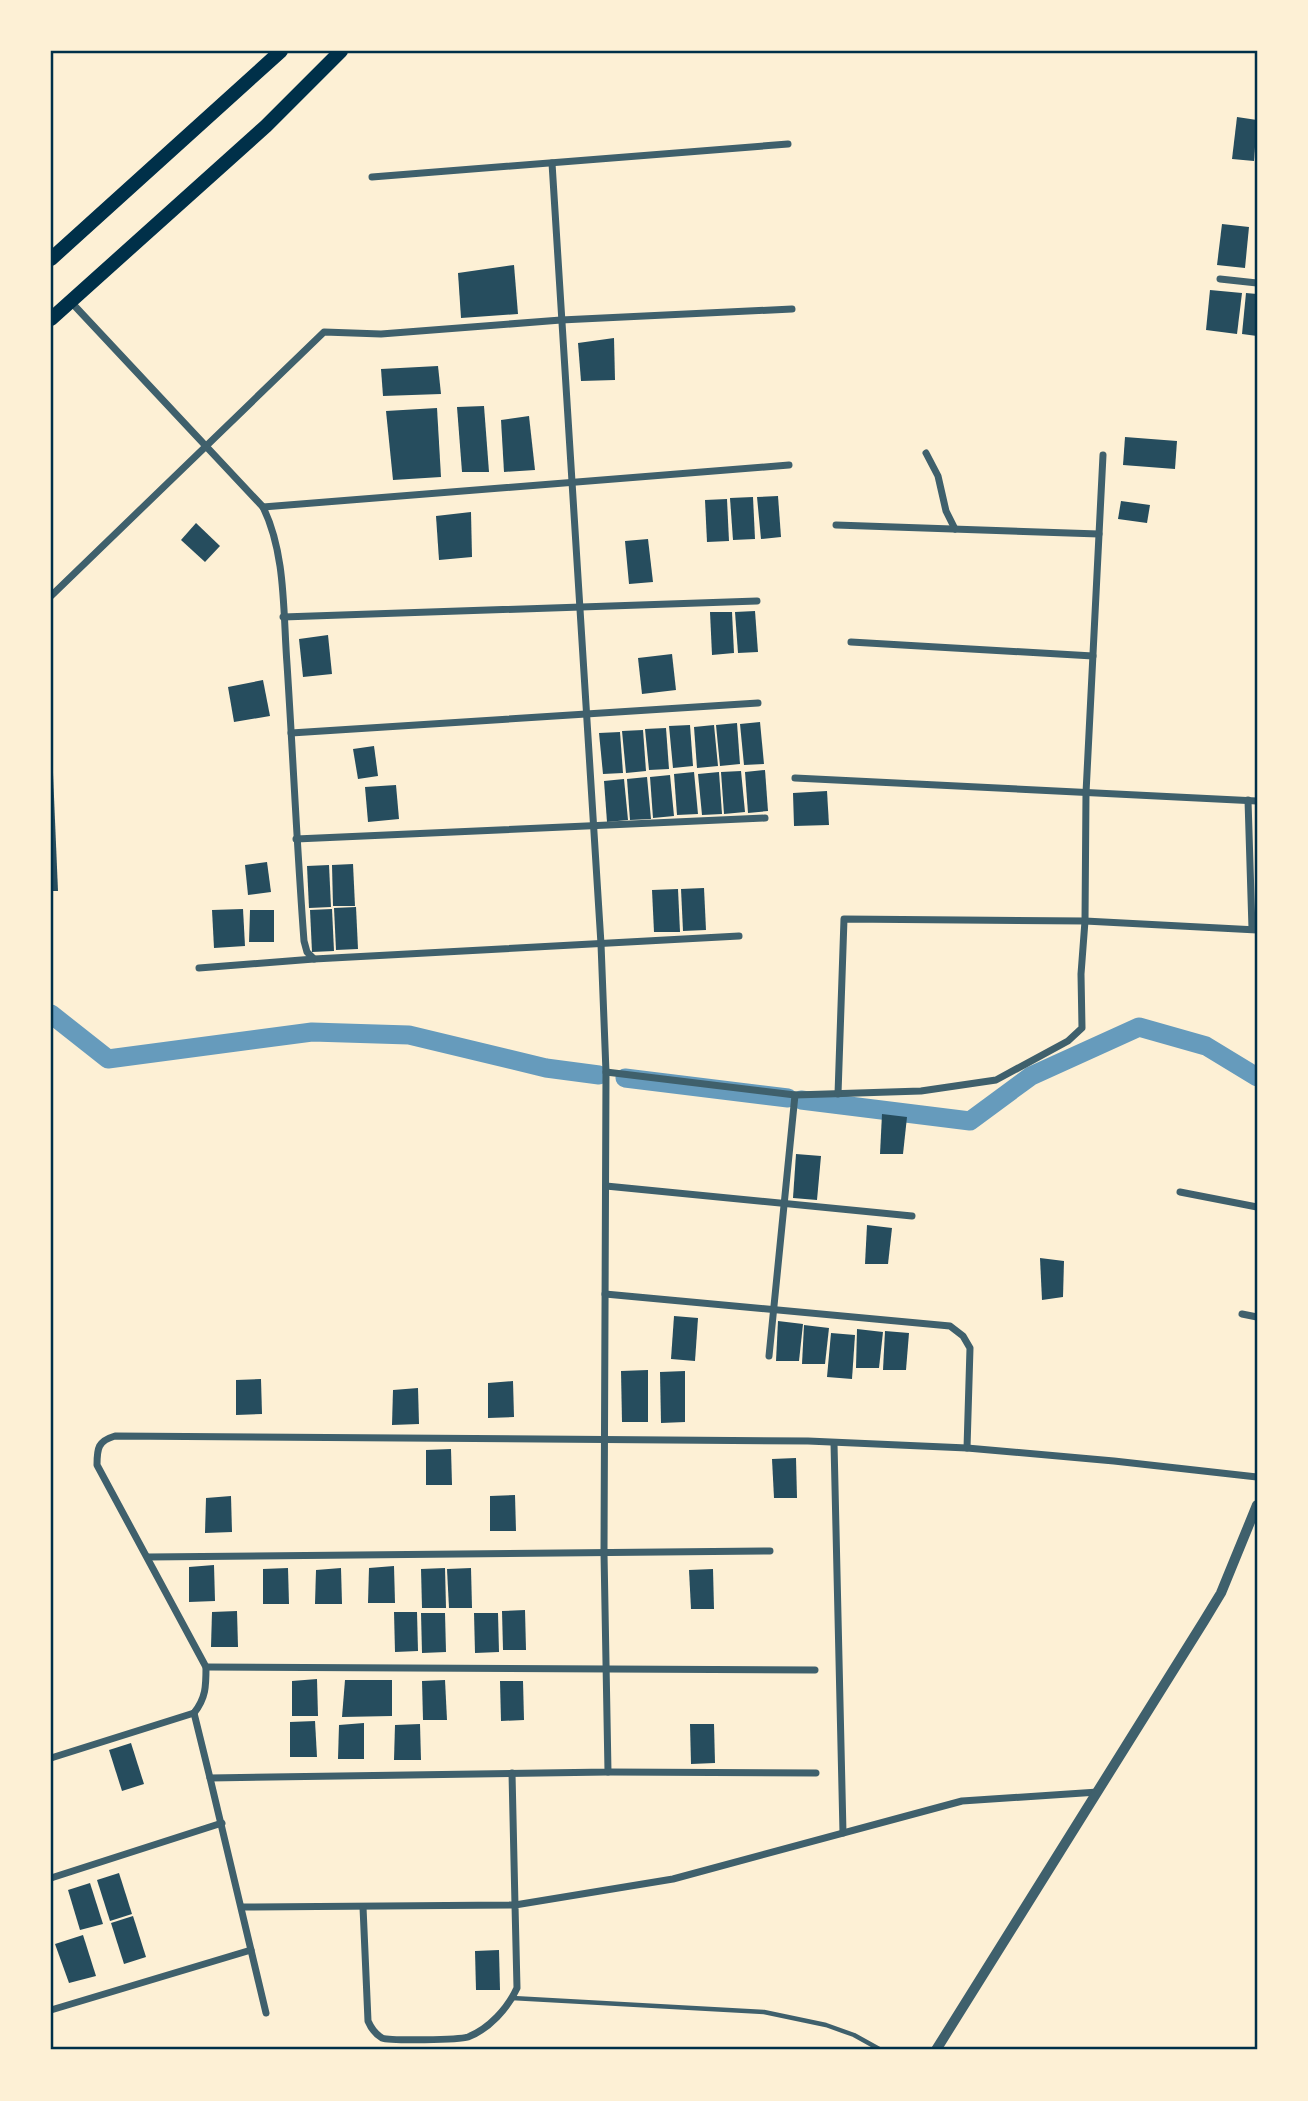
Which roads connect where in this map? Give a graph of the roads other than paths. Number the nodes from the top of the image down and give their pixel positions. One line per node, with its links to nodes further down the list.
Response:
1 (281, 51): 6 (main road)
2 (341, 51): 9 (main road)
3 (788, 144): 4 (street)
4 (552, 163): 5 (street); 12 (street)
5 (372, 177)
6 (51, 259)
7 (1220, 279): 8 (street)
8 (1257, 284)
9 (71, 302): 11 (main road); 13 (street)
10 (792, 309): 12 (street)
11 (51, 320)
12 (561, 320): 13 (street); 17 (street)
13 (206, 446): 18 (street); 22 (street)
14 (926, 453): 20 (street)
15 (1103, 455): 21 (street)
16 (789, 465): 17 (street)
17 (572, 482): 18 (street); 24 (street)
18 (263, 506): 25 (street)
19 (836, 525): 20 (street)
20 (956, 529): 21 (street)
21 (1099, 534): 27 (street)
22 (51, 596)
23 (757, 601): 24 (street)
24 (580, 607): 25 (street); 29 (street)
25 (283, 617): 30 (street)
26 (851, 642): 27 (street)
27 (1093, 656): 32 (street)
28 (758, 703): 29 (street)
29 (586, 714): 30 (street); 36 (street)
30 (291, 733): 37 (street)
31 (795, 778): 32 (street)
32 (1086, 793): 33 (street); 38 (street)
33 (1248, 800): 34 (street); 39 (street)
34 (1257, 801)
35 (765, 818): 36 (street)
36 (593, 826): 37 (street); 41 (street)
37 (296, 839): 42 (street)
38 (1084, 922): 39 (street); 45 (street); 45 (street)
39 (1255, 930)
40 (738, 936): 41 (street)
41 (601, 944): 42 (street); 44 (street)
42 (314, 959): 43 (street)
43 (199, 968)
44 (606, 1072): 46 (street); 47 (street)
45 (838, 1094): 46 (street)
46 (795, 1095): 49 (street)
47 (606, 1186): 49 (street); 52 (street)
48 (1180, 1192): 50 (street)
49 (784, 1203): 51 (street); 53 (street)
50 (1257, 1207)
51 (912, 1216)
52 (605, 1294): 53 (street); 57 (street)
53 (774, 1310): 56 (street); 59 (street)
54 (1242, 1314): 55 (street)
55 (1257, 1317)
56 (769, 1356)
57 (605, 1441): 58 (street); 63 (street); 64 (street)
58 (834, 1443): 59 (street); 76 (street)
59 (967, 1448): 60 (street)
60 (1257, 1477)
61 (1257, 1505): 74 (street)
62 (770, 1552): 63 (street)
63 (604, 1553): 64 (street); 66 (street)
64 (148, 1558): 65 (street)
65 (206, 1667): 66 (street); 68 (street)
66 (606, 1669): 67 (street); 70 (street)
67 (815, 1670)
68 (194, 1713): 69 (street); 73 (street)
69 (51, 1758)
70 (608, 1772): 71 (street); 72 (street)
71 (512, 1773): 73 (street); 78 (street)
72 (816, 1773)
73 (210, 1778): 75 (street)
74 (1098, 1793): 76 (street); 86 (street)
75 (222, 1823): 77 (street); 79 (street)
76 (843, 1833): 78 (street)
77 (51, 1878)
78 (515, 1905): 80 (street); 82 (street)
79 (242, 1907): 80 (street); 81 (street)
80 (363, 1907): 82 (street)
81 (251, 1950): 83 (street); 84 (street)
82 (512, 1998): 85 (lane)
83 (51, 2010)
84 (266, 2013)
85 (881, 2050)
86 (936, 2050)

